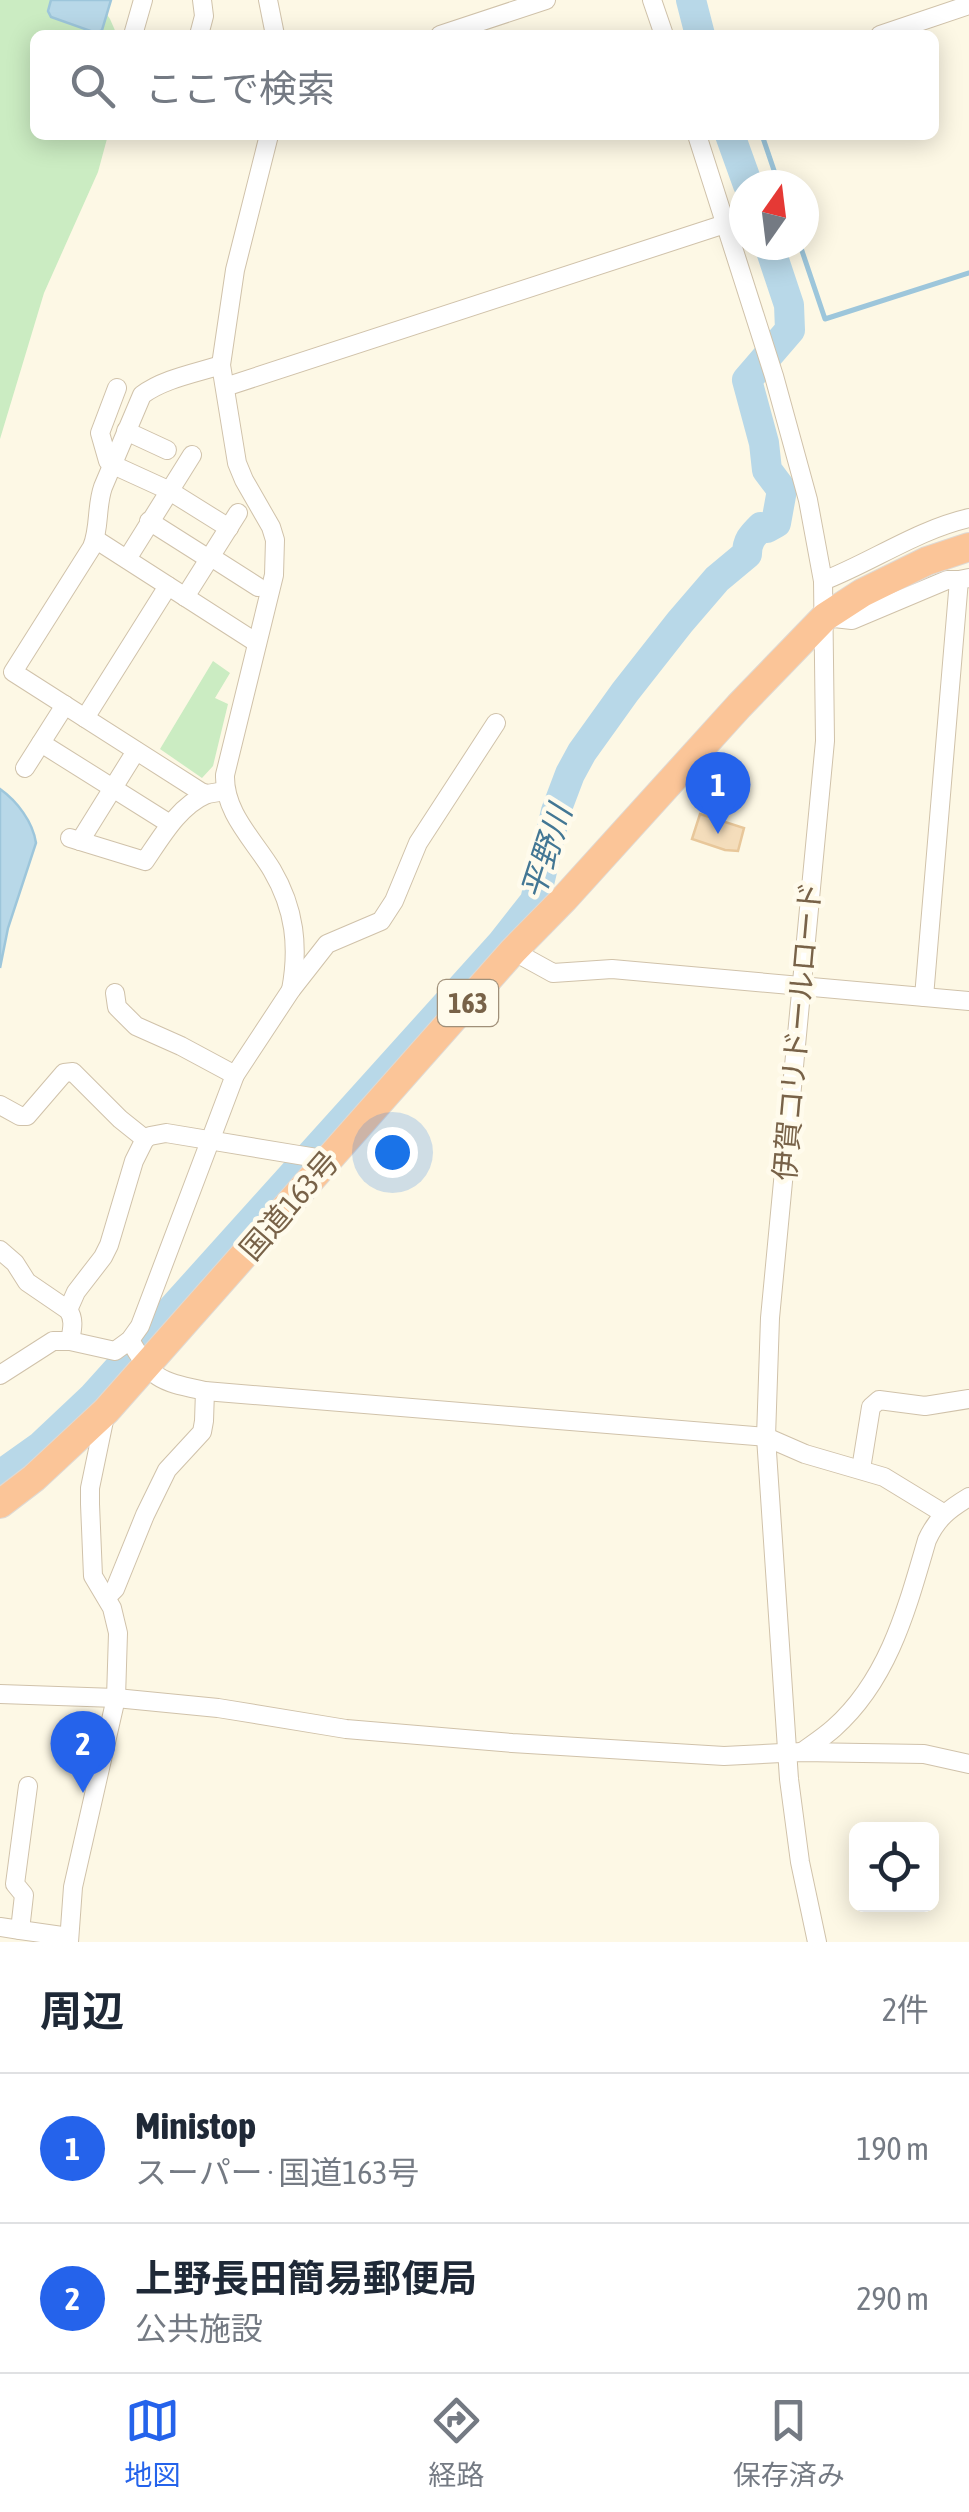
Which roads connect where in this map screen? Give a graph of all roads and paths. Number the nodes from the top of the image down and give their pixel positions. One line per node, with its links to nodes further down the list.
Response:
1 (142, 0): 7 (street)
2 (202, 0): 8 (street)
3 (268, 0): 9 (street)
4 (546, 0): 10 (street)
5 (652, 0): 11 (street)
6 (969, 5): 12 (street)
7 (134, 30)
8 (200, 30)
9 (274, 30)
10 (455, 30)
11 (662, 30)
12 (895, 30)
13 (268, 140): 16 (street)
14 (699, 140): 15 (street, 伊賀コリドールロード)
15 (725, 224): 17 (street); 31 (street, 伊賀コリドールロード)
16 (220, 365): 17 (street); 19 (street)
17 (225, 387): 36 (street)
18 (117, 388): 22 (street)
19 (126, 431): 20 (street); 22 (street)
20 (166, 450)
21 (192, 454): 23 (street)
22 (111, 464): 23 (street); 26 (street)
23 (168, 490): 25 (street); 28 (street)
24 (969, 518): 31 (street)
25 (149, 521): 28 (street); 29 (street)
26 (96, 539): 29 (street); 37 (street)
27 (969, 546): 35 (highway, 国道163号 / 163)
28 (210, 558): 33 (street); 34 (street)
29 (127, 560): 32 (street)
30 (964, 579): 35 (street); 50 (street)
31 (823, 581): 35 (street, 伊賀コリドールロード)
32 (168, 586): 34 (street); 38 (street)
33 (258, 587)
34 (185, 597): 36 (street)
35 (824, 617): 46 (highway, 国道163号 / 163); 47 (street, 伊賀コリドールロード)
36 (258, 643): 44 (street)
37 (65, 705): 38 (street); 40 (street)
38 (85, 718): 41 (street)
39 (496, 723): 48 (street)
40 (41, 743): 42 (street); 43 (street)
41 (136, 751): 43 (street); 44 (street)
42 (25, 768)
43 (112, 789): 45 (street); 45 (street)
44 (216, 792): 45 (street); 48 (street)
45 (170, 824)
46 (514, 952): 47 (street); 56 (highway, 国道163号 / 163)
47 (801, 986): 50 (street); 66 (street, 伊賀コリドールロード)
48 (291, 990): 52 (street)
49 (114, 992): 52 (street)
50 (924, 997): 51 (street)
51 (969, 1001)
52 (235, 1075): 55 (street)
53 (0, 1106): 54 (street)
54 (145, 1139): 55 (street); 58 (street)
55 (210, 1140): 56 (street); 60 (street)
56 (316, 1157): 61 (highway, 国道163号 / 163)
57 (0, 1250): 58 (street)
58 (68, 1310): 59 (street)
59 (70, 1340): 60 (street); 62 (street)
60 (130, 1340): 61 (street)
61 (145, 1368): 63 (street); 65 (highway, 国道163号 / 163)
62 (0, 1375)
63 (204, 1391): 66 (street); 71 (street)
64 (969, 1399): 67 (street)
65 (106, 1411): 69 (highway, 国道163号 / 163); 71 (street)
66 (766, 1437): 67 (street); 74 (street, 伊賀コリドールロード)
67 (861, 1469): 70 (street)
68 (969, 1497): 70 (street)
69 (0, 1504)
70 (943, 1513): 74 (street)
71 (107, 1598): 73 (street)
72 (0, 1694): 73 (street)
73 (116, 1698): 74 (street); 79 (street)
74 (795, 1753): 75 (street); 80 (street, 伊賀コリドールロード)
75 (969, 1764)
76 (28, 1786): 78 (street)
77 (0, 1927): 78 (street)
78 (20, 1930): 79 (street)
79 (69, 1940)
80 (817, 1942)

